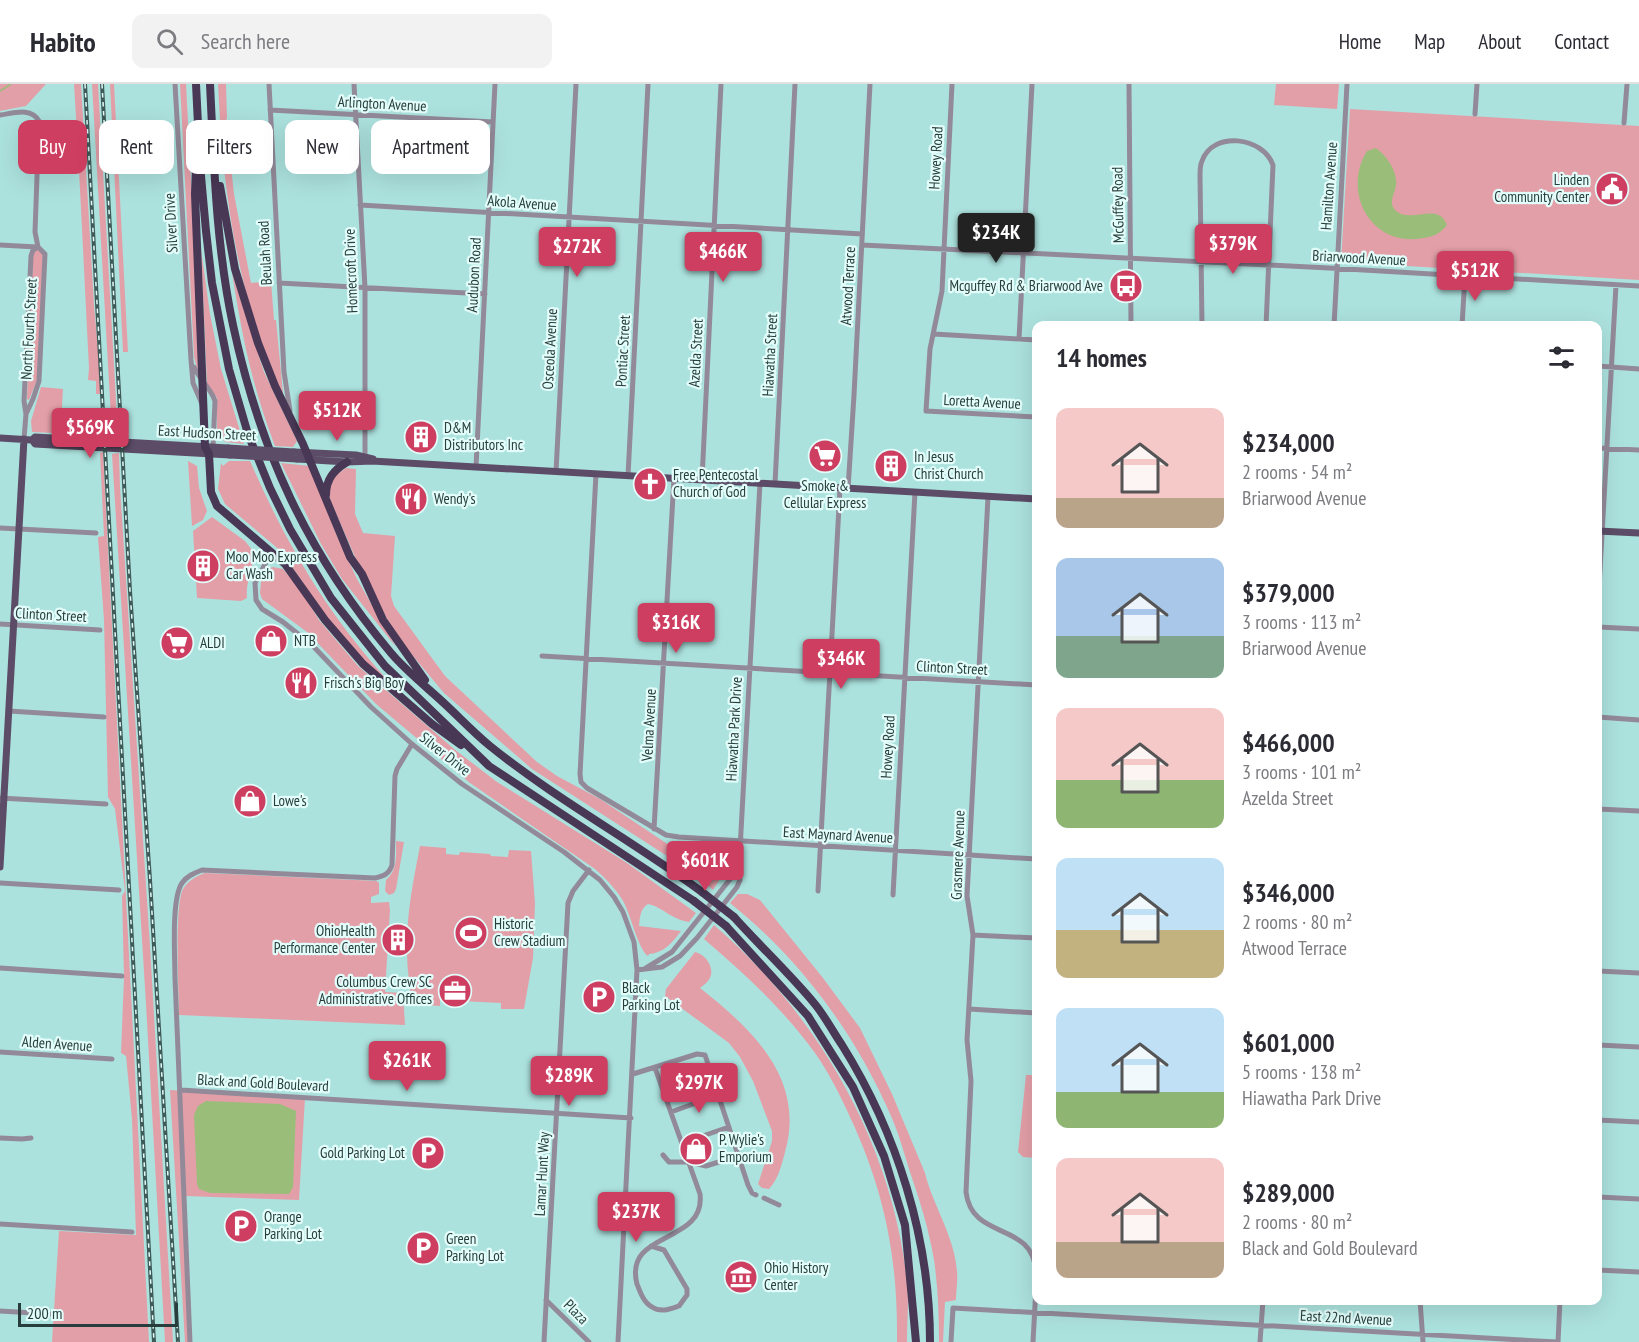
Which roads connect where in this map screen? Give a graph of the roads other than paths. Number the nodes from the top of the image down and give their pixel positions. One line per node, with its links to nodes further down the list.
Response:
1 (175, 84): 58 (street, Silver Drive)
2 (196, 84): 19 (highway)
3 (210, 84): 23 (highway)
4 (269, 84): 18 (street, Beulah Road)
5 (354, 84): 20 (street, Homecroft Drive)
6 (495, 84): 24 (street, Audubon Road)
7 (576, 84): 30 (street, Osceola Avenue)
8 (648, 84): 31 (street, Pontiac Street)
9 (722, 84): 32 (street, Azelda Street)
10 (795, 84): 33 (street, Hiawatha Street)
11 (870, 84): 34 (street, Atwood Terrace)
12 (952, 84): 38 (street, Howey Road)
13 (1032, 84): 39 (street)
14 (1129, 84): 40 (street, McGuffey Road)
15 (1347, 84): 43 (street, Hamilton Avenue)
16 (1477, 84): 21 (street)
17 (1627, 84): 25 (street)
18 (270, 110): 20 (street, Arlington Avenue); 45 (street, Beulah Road)
19 (198, 111): 62 (highway); 117 (highway)
20 (356, 114): 24 (street, Arlington Avenue); 28 (street, Homecroft Drive)
21 (1475, 114)
22 (0, 115): 37 (street, North Fourth Street)
23 (212, 120)
24 (493, 122): 29 (street, Audubon Road)
25 (1624, 123)
26 (215, 174): 111 (highway)
27 (219, 174): 67 (highway)
28 (360, 205): 29 (street, Akola Avenue); 48 (street, Homecroft Drive)
29 (489, 213): 30 (street, Akola Avenue); 49 (street, Audubon Road)
30 (569, 218): 31 (street, Akola Avenue); 79 (street, Osceola Avenue)
31 (641, 221): 32 (street, Akola Avenue); 81 (street, Pontiac Street)
32 (715, 226): 33 (street, Akola Avenue); 83 (street, Azelda Street)
33 (788, 230): 34 (street, Akola Avenue); 85 (street, Hiawatha Street)
34 (862, 234): 36 (street, Atwood Terrace)
35 (0, 245): 37 (street)
36 (862, 245): 38 (street, Briarwood Avenue); 86 (street, Atwood Terrace)
37 (38, 247): 65 (street, North Fourth Street); 65 (street, North Fourth Street)
38 (944, 249): 39 (street, Briarwood Avenue); 55 (street, Howey Road)
39 (1023, 254): 40 (street, Briarwood Avenue); 56 (street)
40 (1131, 259): 41 (street, Briarwood Avenue); 50 (street, McGuffey Road)
41 (1201, 262): 42 (street, Briarwood Avenue); 42 (street); 51 (street)
42 (1268, 265): 43 (street, Briarwood Avenue); 52 (street)
43 (1336, 268): 44 (street, Briarwood Avenue); 53 (street, Hamilton Avenue)
44 (1465, 276): 46 (street, Briarwood Avenue); 54 (street)
45 (279, 283): 48 (street); 67 (street, Beulah Road)
46 (1616, 285): 47 (street, Briarwood Avenue); 60 (street)
47 (1639, 286)
48 (364, 288): 49 (street); 75 (street, Homecroft Drive)
49 (485, 294): 78 (street, Audubon Road)
50 (1131, 321)
51 (1202, 321)
52 (1266, 321)
53 (1334, 321)
54 (1462, 321)
55 (934, 334): 56 (street); 64 (street, Howey Road)
56 (1019, 339): 57 (street)
57 (1032, 340)
58 (191, 360): 62 (street, Silver Drive); 63 (street, Silver Drive)
59 (1602, 366): 60 (street)
60 (1611, 367): 61 (street); 72 (street)
61 (1639, 369)
62 (204, 384): 63 (highway); 71 (street, Silver Drive)
63 (205, 409): 71 (highway)
64 (926, 411): 66 (street, Loretta Avenue)
65 (26, 414): 69 (street, North Fourth Street)
66 (1032, 417)
67 (291, 420): 74 (highway)
68 (0, 438): 69 (main road, East Hudson Street)
69 (28, 440): 71 (main road, East Hudson Street); 93 (main road)
70 (1602, 448): 72 (street)
71 (209, 449): 74 (main road, East Hudson Street, bridge); 97 (highway)
72 (1606, 449): 73 (street); 91 (street)
73 (1639, 450)
74 (307, 456): 75 (main road, East Hudson Street); 77 (main road, East Hudson Street); 89 (highway)
75 (365, 456): 76 (main road, East Hudson Street)
76 (381, 461): 77 (main road, East Hudson Street); 78 (main road, East Hudson Street)
77 (347, 462): 89 (highway)
78 (476, 467): 79 (main road, East Hudson Street)
79 (556, 472): 80 (main road, East Hudson Street)
80 (596, 474): 81 (main road, East Hudson Street); 104 (street)
81 (628, 476): 82 (main road, East Hudson Street)
82 (674, 478): 83 (main road, East Hudson Street); 105 (street, Velma Avenue)
83 (702, 480): 84 (main road, East Hudson Street)
84 (760, 483): 85 (main road, East Hudson Street); 106 (street, Hiawatha Park Drive)
85 (775, 484): 86 (main road, East Hudson Street)
86 (844, 488): 87 (main road, East Hudson Street); 107 (street, Atwood Terrace)
87 (915, 492): 88 (main road, East Hudson Street); 108 (street, Howey Road)
88 (988, 497): 90 (main road, East Hudson Street); 109 (street, Grasmere Avenue)
89 (326, 499): 111 (highway)
90 (1032, 499)
91 (1602, 504)
92 (0, 528): 93 (street)
93 (20, 529): 95 (street); 99 (main road)
94 (1602, 531): 96 (main road)
95 (96, 533)
96 (1639, 533)
97 (272, 551): 116 (street, Silver Drive); 117 (highway)
98 (0, 624): 99 (street, Clinton Street)
99 (14, 625): 102 (street, Clinton Street); 112 (main road)
100 (1602, 627): 101 (street)
101 (1639, 629)
102 (100, 630)
103 (542, 656): 104 (street, Clinton Street)
104 (586, 658): 105 (street, Clinton Street); 122 (street, East Maynard Avenue)
105 (664, 663): 106 (street, Clinton Street); 122 (street, Velma Avenue)
106 (750, 668): 107 (street, Clinton Street); 123 (street, Hiawatha Park Drive)
107 (830, 673): 108 (street, Clinton Street); 124 (street, Atwood Terrace)
108 (904, 677): 109 (street, Clinton Street); 125 (street, Howey Road)
109 (979, 681): 110 (street, Clinton Street); 126 (street, Grasmere Avenue)
110 (1032, 685)
111 (445, 704): 193 (highway, bridge)
112 (9, 711): 113 (street); 118 (main road)
113 (104, 717)
114 (1602, 717): 115 (street)
115 (1639, 720)
116 (412, 744): 130 (street, Silver Drive); 151 (street)
117 (489, 766): 192 (highway, bridge)
118 (2, 798): 119 (street); 128 (main road)
119 (106, 804)
120 (1602, 809): 121 (street)
121 (1639, 811)
122 (654, 829): 123 (street, East Maynard Avenue)
123 (741, 841): 124 (street, East Maynard Avenue); 129 (street, Hiawatha Park Drive)
124 (820, 846): 125 (street, East Maynard Avenue); 133 (street, Atwood Terrace)
125 (895, 851): 126 (street, East Maynard Avenue); 134 (street, Howey Road)
126 (969, 854): 127 (street, East Maynard Avenue); 135 (street, Grasmere Avenue)
127 (1032, 859)
128 (0, 867)
129 (739, 868): 139 (street); 139 (street, Hiawatha Park Drive)
130 (589, 870): 138 (street, Silver Drive); 154 (street, Lamar Hunt Way)
131 (0, 883): 132 (street)
132 (119, 890)
133 (818, 891)
134 (893, 895)
135 (973, 935): 136 (street); 143 (street, Grasmere Avenue)
136 (1032, 938)
137 (0, 968): 142 (street)
138 (637, 969): 139 (street, Hiawatha Park Drive); 150 (street)
139 (645, 969)
140 (1602, 971): 141 (street)
141 (1639, 973)
142 (122, 976)
143 (969, 1009): 144 (street); 175 (street, Grasmere Avenue)
144 (1032, 1012)
145 (1602, 1045): 146 (street)
146 (1639, 1047)
147 (0, 1052): 148 (street, Alden Avenue)
148 (112, 1059)
149 (655, 1068): 150 (street); 152 (street); 153 (street)
150 (633, 1074): 155 (street)
151 (181, 1090): 154 (street, Black and Gold Boulevard); 188 (street)
152 (718, 1095): 153 (street); 158 (street)
153 (671, 1112): 161 (street)
154 (557, 1113): 155 (street, Black and Gold Boulevard); 178 (street, Lamar Hunt Way)
155 (631, 1118): 191 (street)
156 (1602, 1120): 157 (street)
157 (1639, 1122)
158 (729, 1127): 161 (street); 163 (street)
159 (0, 1138): 160 (street)
160 (31, 1138)
161 (682, 1143): 164 (street)
162 (663, 1155): 164 (street)
163 (738, 1156): 164 (street); 165 (street)
164 (689, 1162): 172 (street)
165 (756, 1195)
166 (1602, 1197): 168 (street)
167 (764, 1198): 169 (street)
168 (1639, 1199)
169 (779, 1205)
170 (0, 1224): 171 (street)
171 (132, 1232)
172 (666, 1237): 173 (street); 174 (street)
173 (651, 1246): 174 (street); 174 (street)
174 (664, 1250)
175 (1032, 1254)
176 (1602, 1270): 177 (street)
177 (1639, 1272)
178 (546, 1300): 189 (street, Lamar Hunt Way); 190 (street, Plaza)
179 (1035, 1305): 184 (street)
180 (1263, 1305): 186 (street)
181 (1420, 1305): 187 (street)
182 (1560, 1305): 198 (street)
183 (0, 1311): 185 (street)
184 (1035, 1313): 186 (street, East 22nd Avenue); 194 (street, East 22nd Avenue); 195 (street)
185 (50, 1314)
186 (1262, 1325): 187 (street, East 22nd Avenue); 196 (street)
187 (1422, 1335): 197 (street); 198 (street, East 22nd Avenue)
188 (190, 1342)
189 (544, 1342)
190 (589, 1342)
191 (618, 1342)
192 (916, 1342)
193 (930, 1342)
194 (951, 1342)
195 (1033, 1342)
196 (1260, 1342)
197 (1423, 1342)
198 (1558, 1342)

